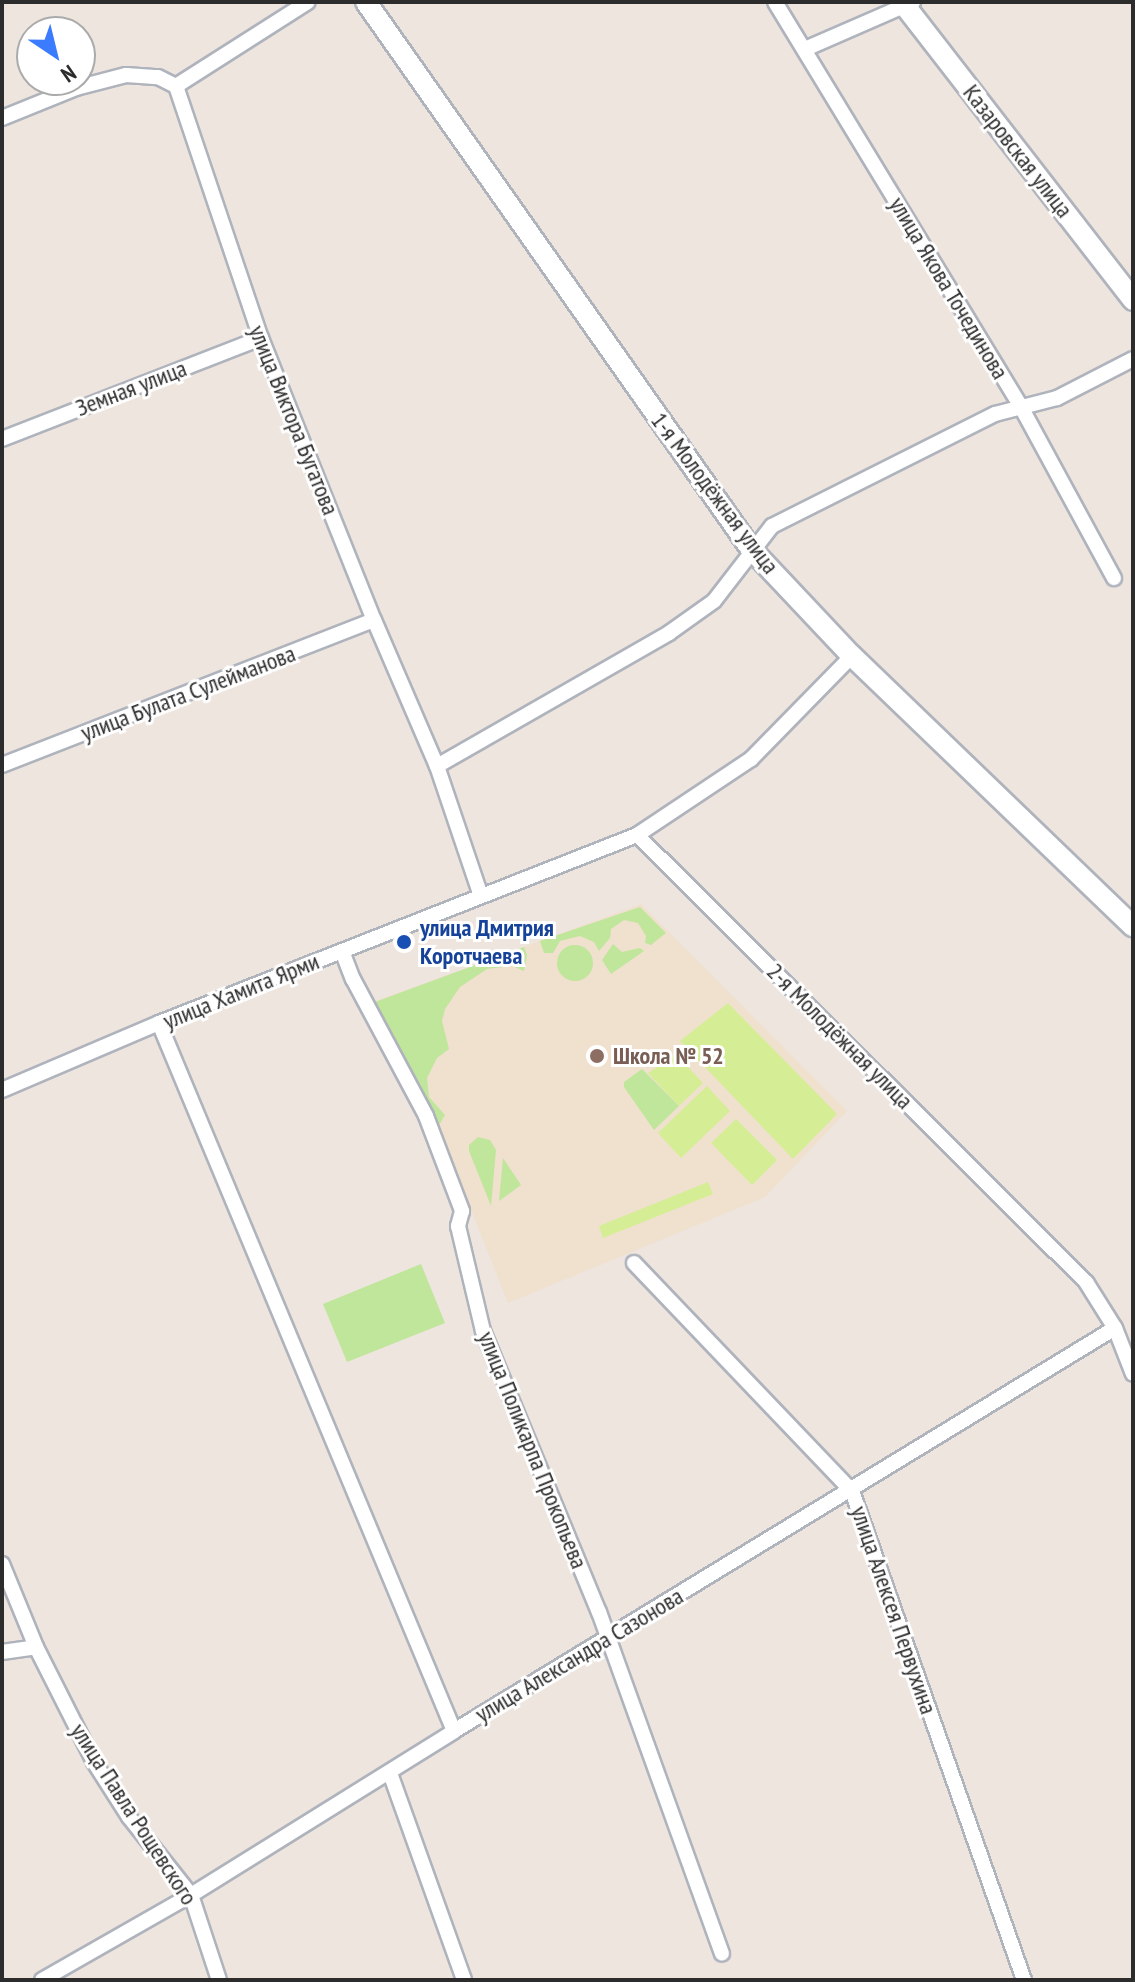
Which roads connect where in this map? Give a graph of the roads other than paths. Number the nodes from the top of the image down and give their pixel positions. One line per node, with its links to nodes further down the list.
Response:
1 (308, 2): 6 (street)
2 (366, 2): 13 (street, 1-я Молодёжная улица)
3 (775, 2): 5 (street, улица Якова Точединова)
4 (907, 4): 5 (street); 8 (street, Казаровская улица)
5 (805, 49): 11 (street, улица Якова Точединова)
6 (176, 86): 7 (street); 9 (street, улица Виктора Бугатова)
7 (2, 118)
8 (1129, 287)
9 (261, 338): 12 (street, Земная улица); 15 (street, улица Виктора Бугатова)
10 (1133, 359): 11 (street)
11 (1020, 405): 13 (street); 14 (street, улица Якова Точединова)
12 (2, 439)
13 (751, 549): 16 (street, 1-я Молодёжная улица); 18 (street)
14 (1114, 578)
15 (374, 620): 17 (street, улица Булата Сулейманова); 18 (street, улица Виктора Бугатова)
16 (852, 656): 19 (street); 21 (street, 1-я Молодёжная улица)
17 (2, 765)
18 (437, 766): 20 (street, улица Виктора Бугатова)
19 (637, 835): 20 (street); 26 (street, 2-я Молодёжная улица)
20 (481, 896): 22 (street, улица Хамита Ярми)
21 (1133, 926)
22 (342, 951): 23 (street, улица Хамита Ярми); 30 (street, улица Поликарпа Прокопьева)
23 (159, 1023): 24 (street, улица Хамита Ярми); 33 (street)
24 (2, 1090)
25 (634, 1263): 28 (street, улица Алексея Первухина)
26 (1115, 1328): 27 (street, 2-я Молодёжная улица); 28 (street, улица Александра Сазонова)
27 (1133, 1374)
28 (852, 1491): 30 (street, улица Александра Сазонова); 40 (street, улица Алексея Первухина)
29 (2, 1564): 31 (street, улица Павла Рощевского)
30 (607, 1638): 33 (street, улица Александра Сазонова); 36 (street, улица Поликарпа Прокопьева)
31 (36, 1647): 32 (street); 35 (street, улица Павла Рощевского)
32 (2, 1652)
33 (454, 1731): 34 (street, улица Александра Сазонова)
34 (390, 1773): 35 (street, улица Александра Сазонова); 39 (street)
35 (191, 1895): 37 (street, улица Александра Сазонова); 38 (street, улица Павла Рощевского)
36 (722, 1954)
37 (42, 1980)
38 (219, 1980)
39 (464, 1980)
40 (1024, 1980)

